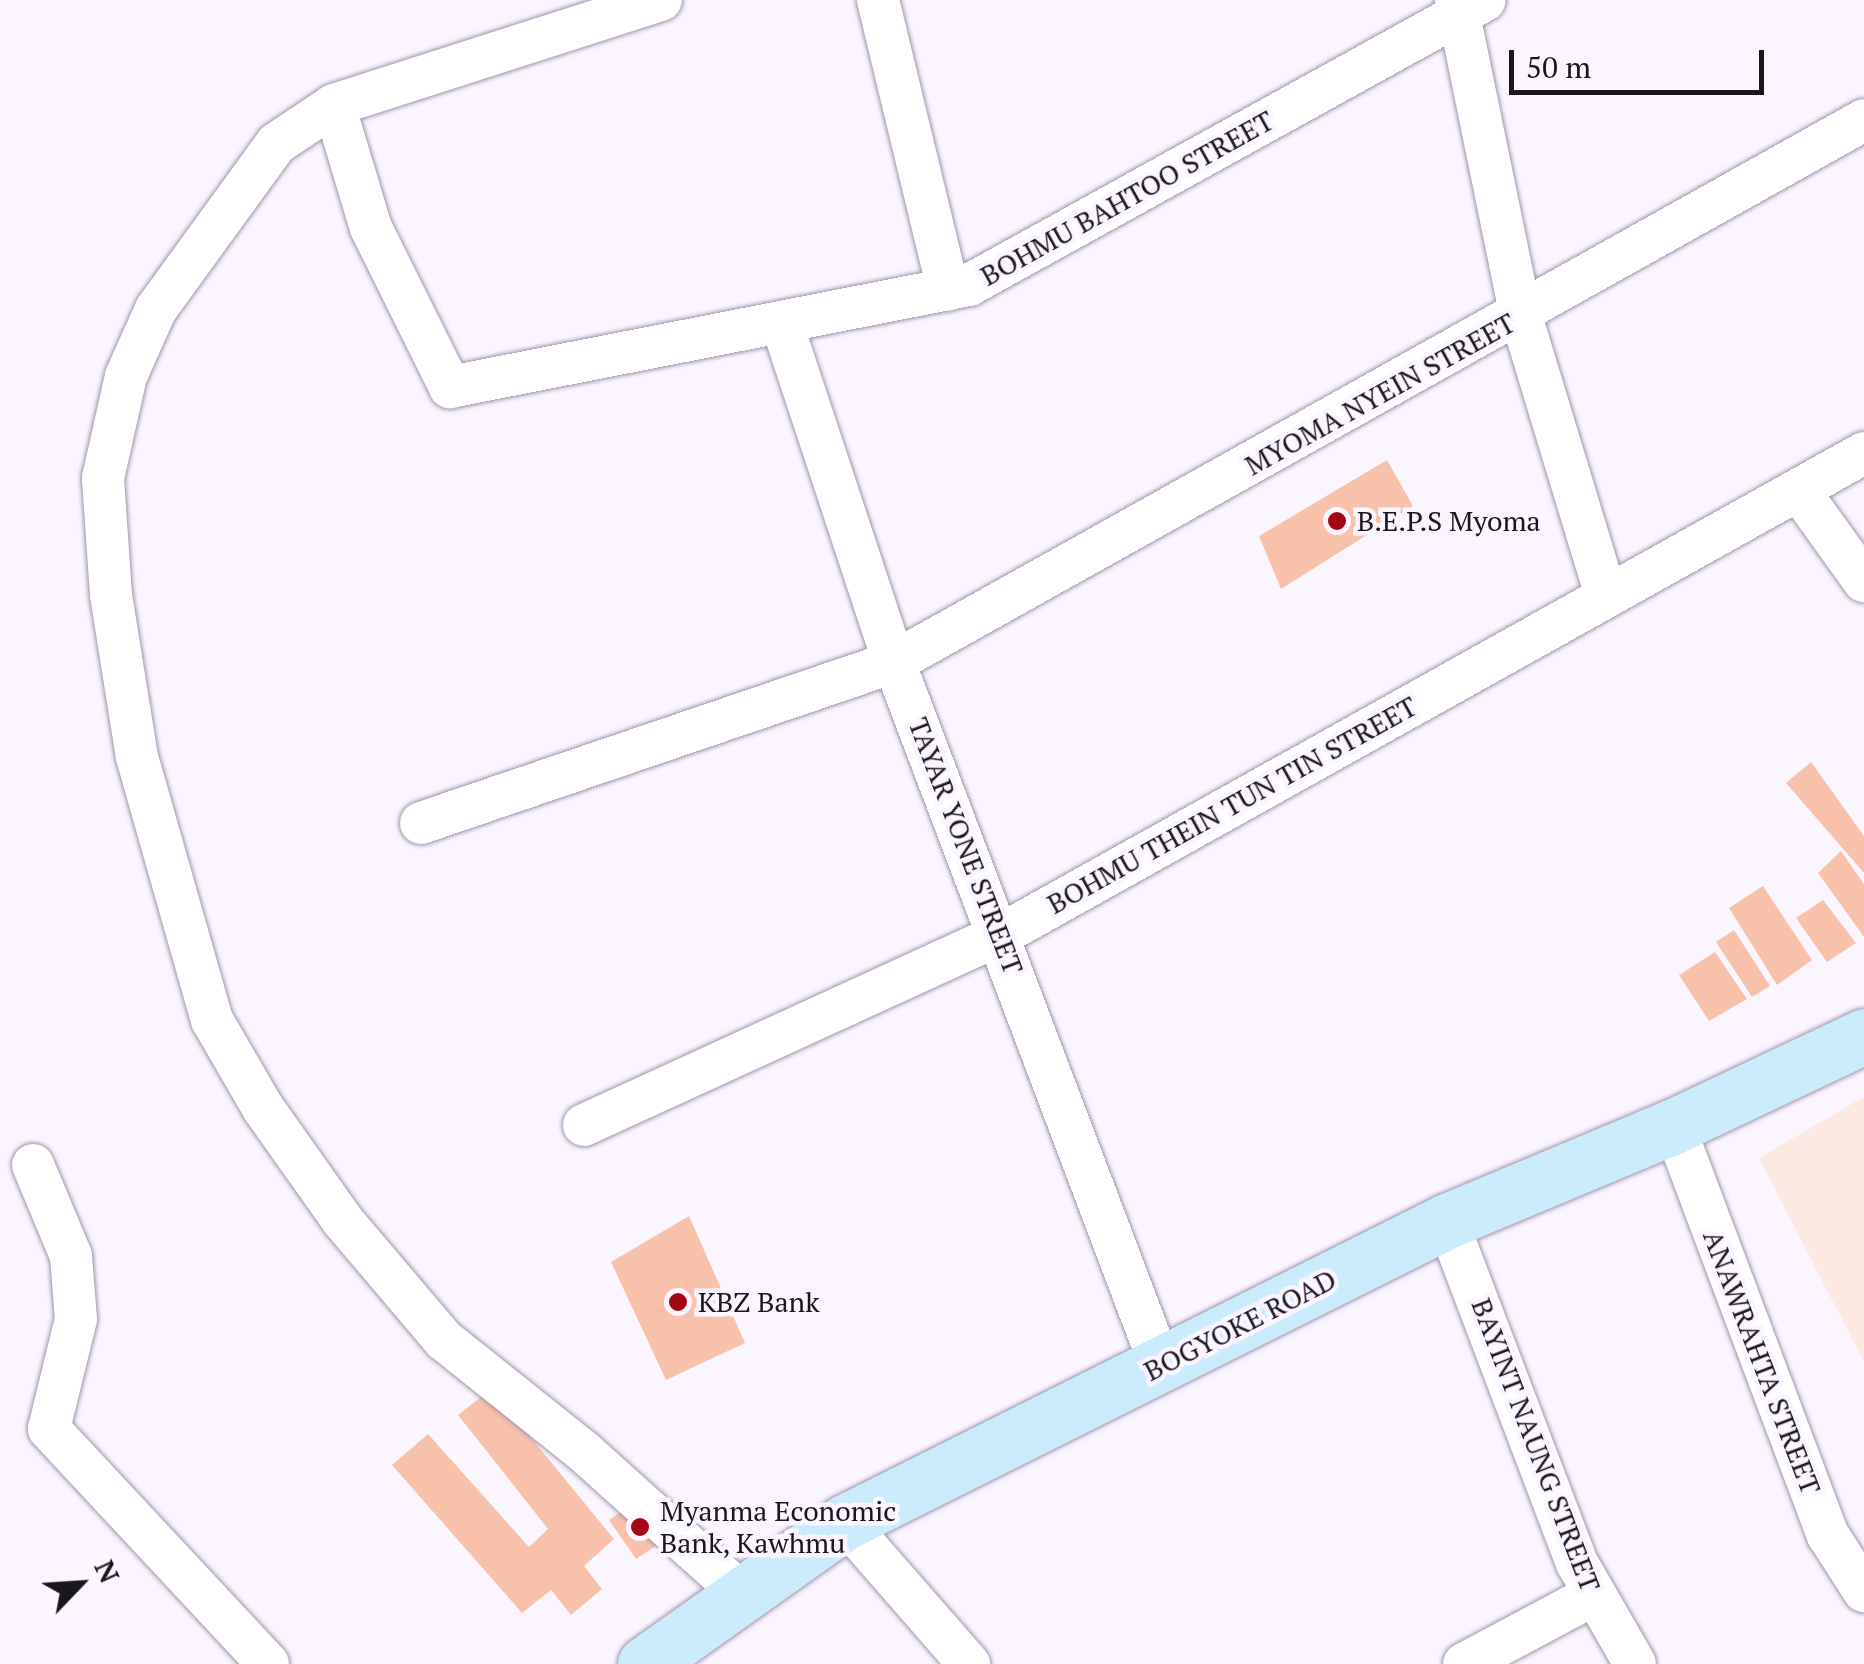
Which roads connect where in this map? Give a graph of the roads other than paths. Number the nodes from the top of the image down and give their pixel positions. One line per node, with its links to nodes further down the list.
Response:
1 (661, 0): 4 (street)
2 (878, 0): 6 (street)
3 (1467, 5): 6 (street, BOHMU BAHTOO STREET); 7 (street)
4 (334, 105): 8 (street, BOHMU BAHTOO STREET); 24 (street)
5 (1864, 120): 7 (street, MYOMA NYEIN STREET)
6 (948, 290): 8 (street, BOHMU BAHTOO STREET)
7 (1521, 316): 12 (street); 13 (street, MYOMA NYEIN STREET)
8 (782, 324): 13 (street, TAYAR YONE STREET)
9 (1864, 453): 10 (street, BOHMU THEIN TUN TIN STREET)
10 (1800, 492): 11 (street); 12 (street, BOHMU THEIN TUN TIN STREET)
11 (1864, 581)
12 (1606, 594): 15 (street, BOHMU THEIN TUN TIN STREET)
13 (894, 662): 14 (street, MYOMA NYEIN STREET); 15 (street, TAYAR YONE STREET)
14 (422, 823)
15 (1002, 934): 17 (street, BOHMU THEIN TUN TIN STREET); 21 (street, TAYAR YONE STREET)
16 (1864, 1036): 18 (main road, BOGYOKE ROAD)
17 (584, 1125)
18 (1674, 1126): 20 (main road, BOGYOKE ROAD); 23 (street, ANAWRAHTA STREET)
19 (32, 1165): 26 (street)
20 (1447, 1221): 21 (main road, BOGYOKE ROAD); 25 (street, BAYINT NAUNG STREET)
21 (1160, 1364): 22 (main road, BOGYOKE ROAD)
22 (846, 1522): 24 (main road, BOGYOKE ROAD); 28 (street)
23 (1864, 1591)
24 (741, 1593): 27 (main road, BOGYOKE ROAD)
25 (1593, 1595): 29 (street); 30 (street, BAYINT NAUNG STREET)
26 (268, 1664)
27 (645, 1664)
28 (969, 1664)
29 (1464, 1664)
30 (1635, 1664)

